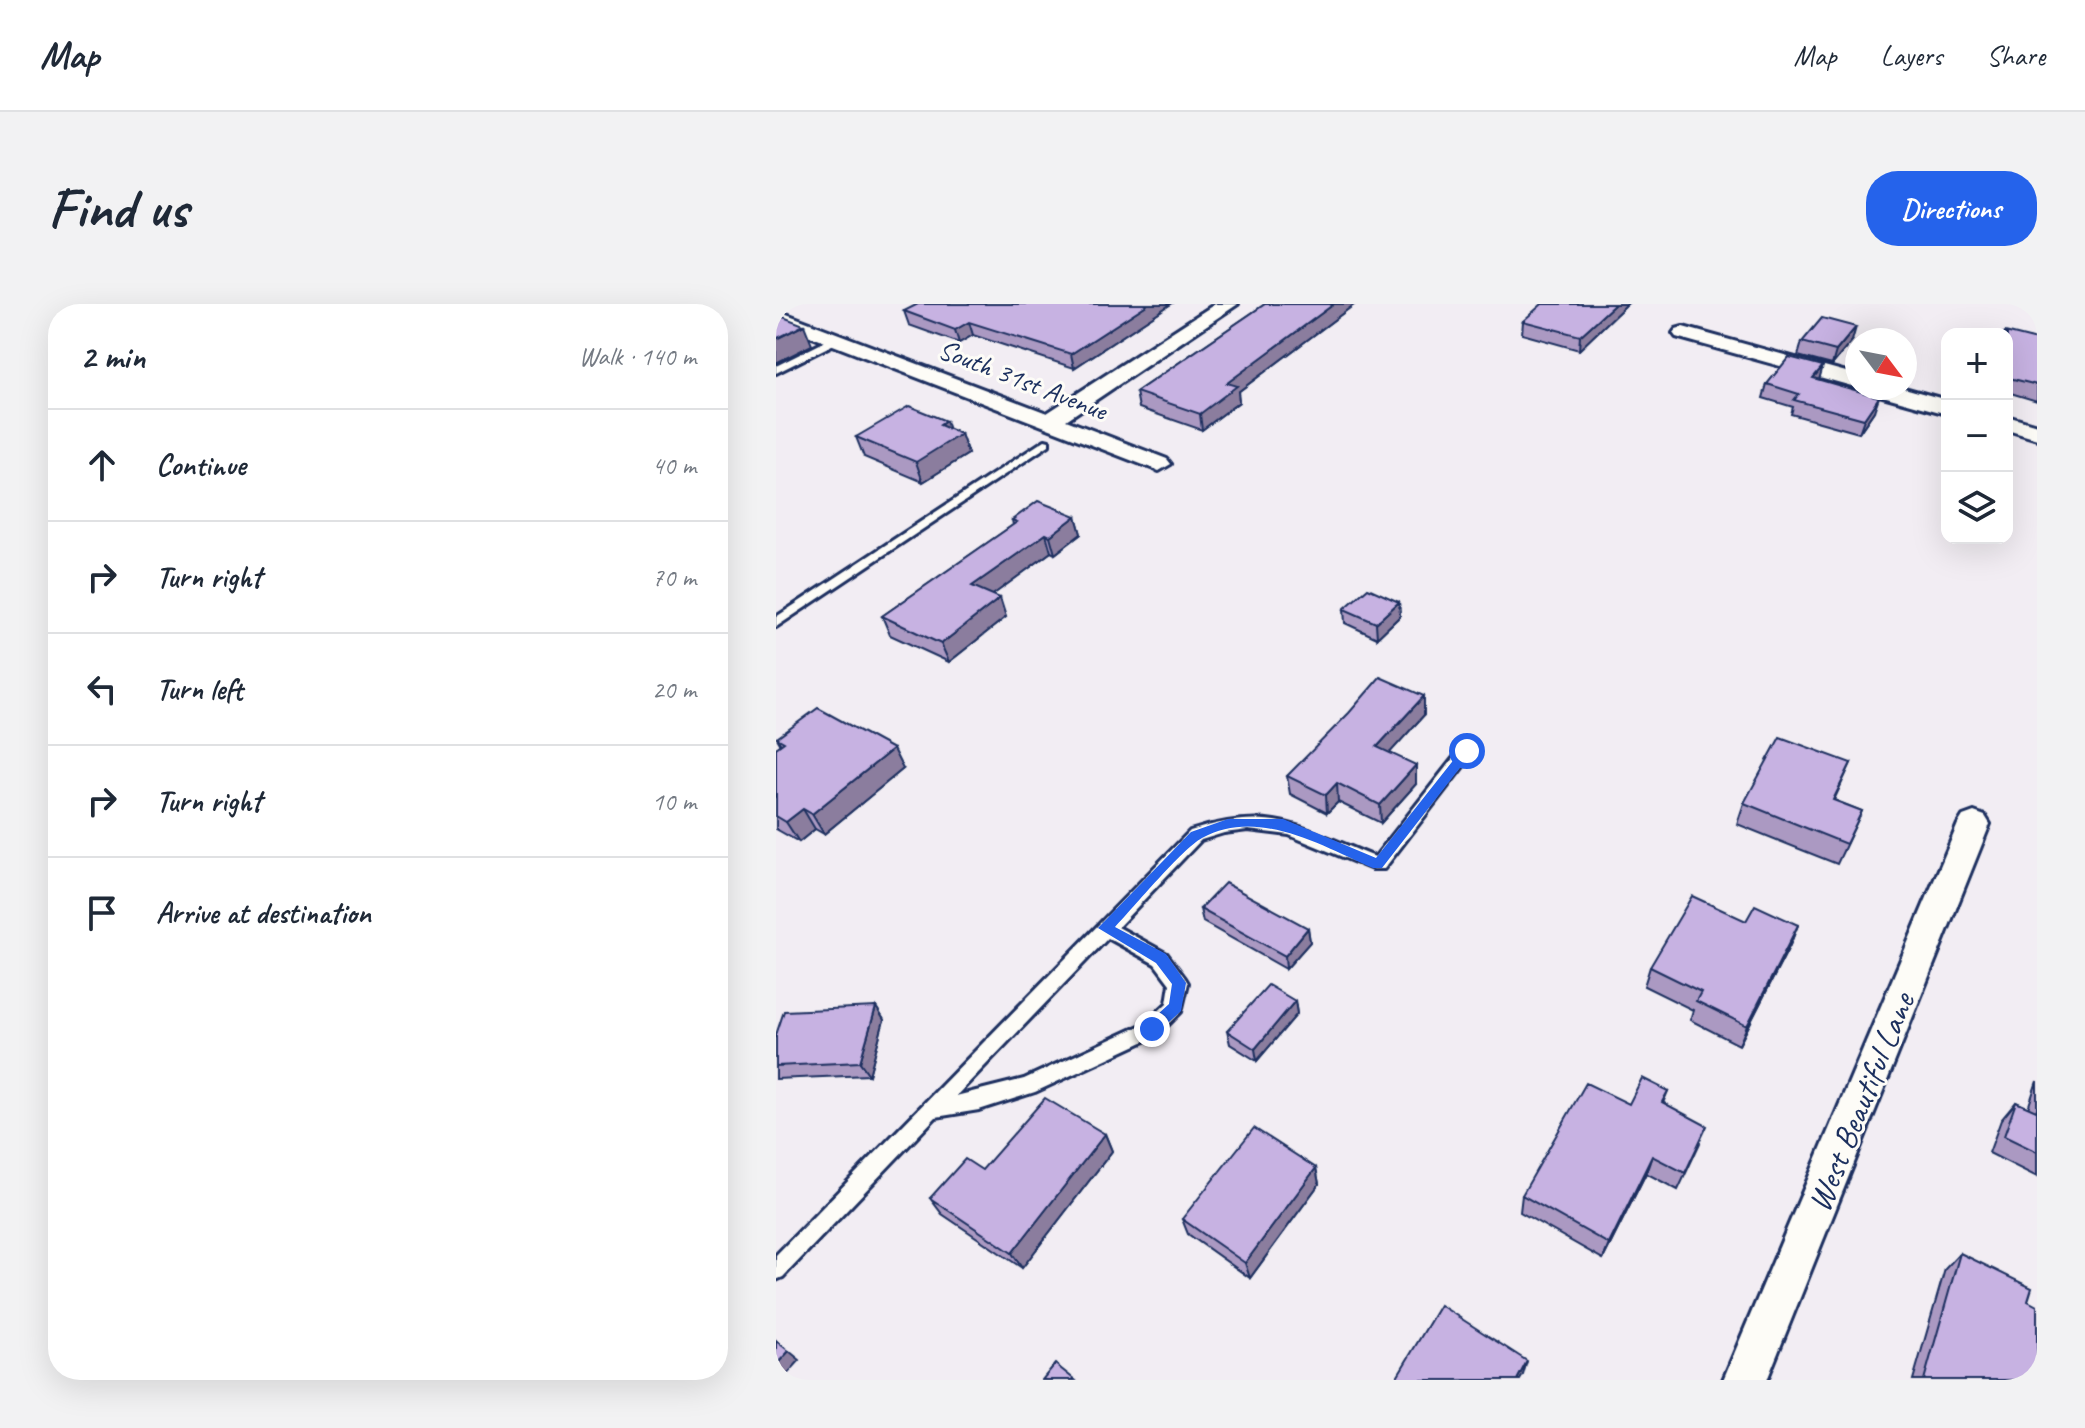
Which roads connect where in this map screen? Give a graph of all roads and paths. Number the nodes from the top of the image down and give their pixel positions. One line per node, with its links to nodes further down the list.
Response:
1 (1228, 304): 10 (street)
2 (776, 316): 4 (street, South 31st Avenue)
3 (1683, 333): 6 (street)
4 (836, 339): 5 (lane); 10 (street, South 31st Avenue)
5 (776, 370)
6 (1845, 379)
7 (1917, 398): 8 (street)
8 (1941, 405)
9 (2013, 425): 11 (street)
10 (1047, 432): 12 (street, South 31st Avenue); 13 (lane)
11 (2037, 432)
12 (1159, 464)
13 (776, 623)
14 (1467, 751): 16 (lane)
15 (1974, 824): 19 (street, West Beautiful Lane)
16 (1105, 928): 17 (lane); 17 (lane)
17 (929, 1110): 18 (lane)
18 (776, 1270)
19 (1745, 1380)

